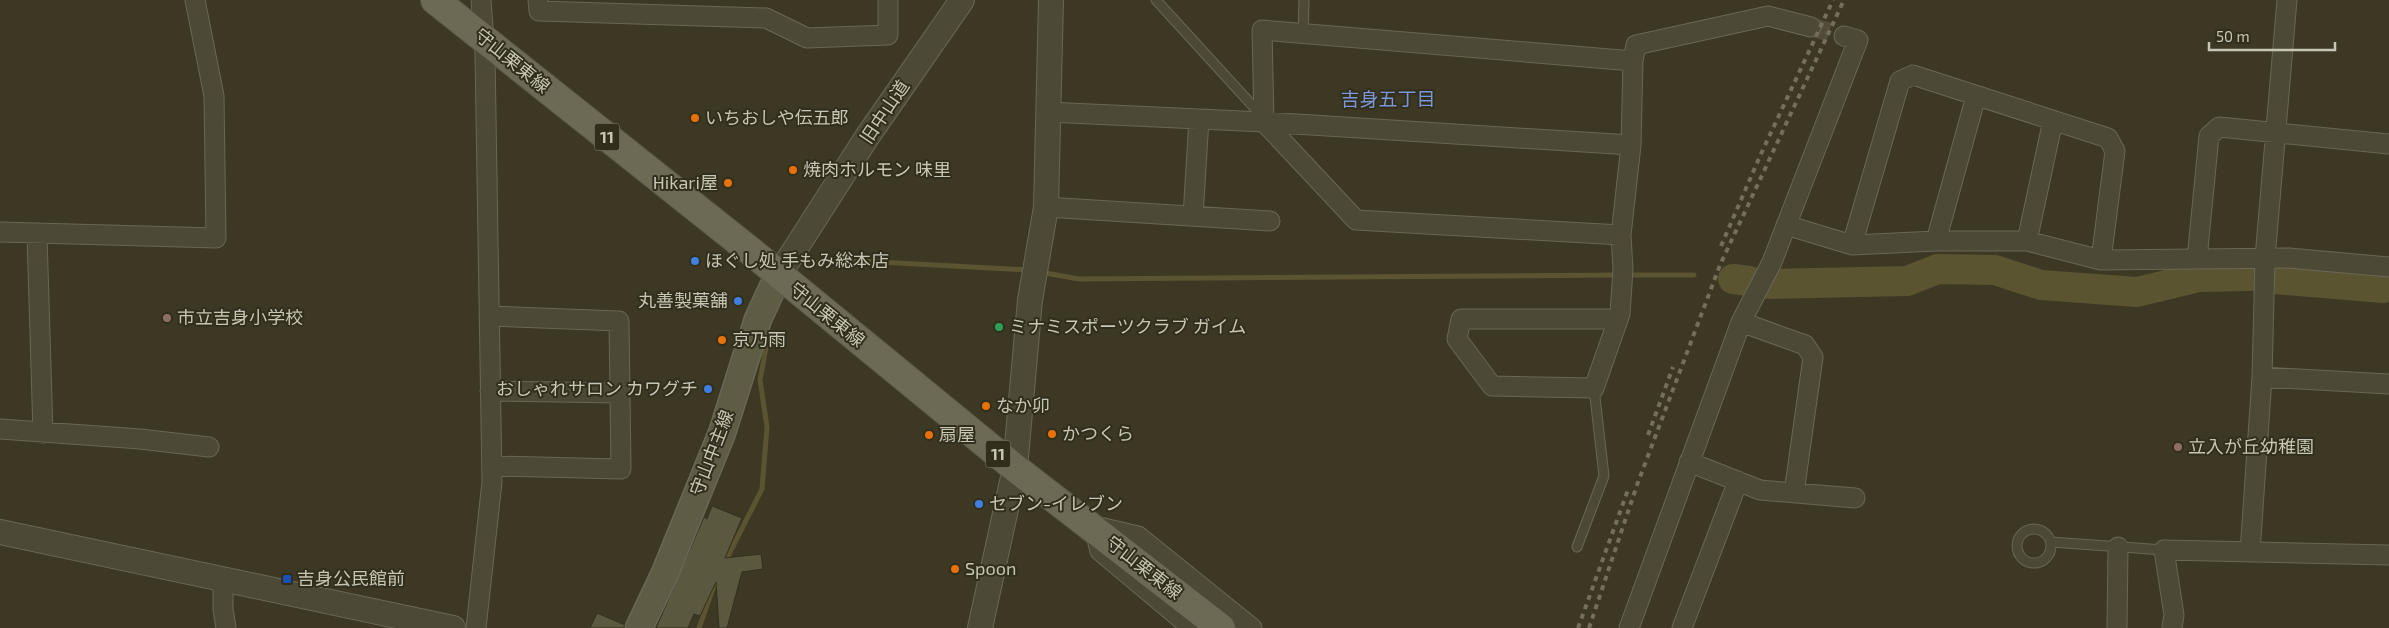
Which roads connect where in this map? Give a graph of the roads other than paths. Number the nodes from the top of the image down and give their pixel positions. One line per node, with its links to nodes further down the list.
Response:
1 (195, 0): 29 (street)
2 (435, 0): 14 (main road, 守山栗東線 / 11)
3 (481, 0): 14 (street)
4 (538, 0): 5 (street)
5 (888, 0)
6 (962, 0): 38 (street, 旧中山道)
7 (1051, 0): 17 (street)
8 (1156, 0): 19 (lane)
9 (1304, 0): 12 (lane)
10 (2287, 0): 21 (street)
11 (1811, 27): 15 (street)
12 (1303, 34): 15 (street); 19 (street)
13 (1844, 36): 27 (street)
14 (485, 40): 38 (main road, 守山栗東線 / 11); 39 (street)
15 (1633, 61): 23 (street)
16 (1976, 96): 20 (street); 31 (street); 33 (street)
17 (1047, 112): 18 (street); 24 (street)
18 (1199, 119): 19 (street); 25 (street)
19 (1264, 120): 23 (street); 30 (street)
20 (2053, 120): 32 (street); 36 (street)
21 (2275, 133): 22 (street); 34 (street); 35 (street)
22 (2389, 144)
23 (1631, 145): 30 (street)
24 (1046, 207): 25 (street); 52 (street)
25 (1193, 216): 26 (street)
26 (1270, 221)
27 (1786, 224): 33 (street); 41 (street)
28 (0, 232): 29 (street)
29 (38, 235): 48 (street)
30 (1621, 235): 40 (street)
31 (1936, 241): 32 (street); 33 (street)
32 (2027, 241): 36 (street)
33 (1852, 245)
34 (2197, 258): 35 (street); 36 (street)
35 (2264, 258): 37 (street); 42 (street)
36 (2102, 260)
37 (2389, 267)
38 (778, 276): 52 (main road, 守山栗東線 / 11); 69 (main road, 守山中主線)
39 (489, 316): 45 (street); 46 (street)
40 (1618, 319): 44 (street); 44 (street)
41 (1741, 322): 50 (street); 54 (street)
42 (2262, 377): 43 (street); 62 (street)
43 (2389, 384)
44 (1594, 388): 59 (lane)
45 (490, 391): 46 (street); 51 (street)
46 (620, 394): 51 (street)
47 (0, 429): 48 (street)
48 (43, 433): 49 (street)
49 (209, 447)
50 (1689, 462): 53 (street); 74 (street)
51 (492, 466): 68 (street)
52 (1015, 468): 56 (main road, 守山栗東線 / 11); 70 (street)
53 (1738, 481): 54 (street); 75 (street)
54 (1794, 493): 55 (street)
55 (1855, 498)
56 (1090, 526): 65 (street); 72 (main road, 守山栗東線 / 11); 73 (street)
57 (0, 532): 64 (street)
58 (2051, 542): 58 (lane); 60 (lane)
59 (1577, 547)
60 (2118, 547): 61 (lane); 76 (street)
61 (2164, 550): 62 (street); 77 (street)
62 (2250, 552): 63 (street)
63 (2389, 555)
64 (223, 580): 66 (street); 67 (street)
65 (1173, 621): 71 (street)
66 (226, 628)
67 (453, 628)
68 (476, 628)
69 (638, 628)
70 (980, 628)
71 (1192, 628)
72 (1221, 628)
73 (1252, 628)
74 (1628, 628)
75 (1682, 628)
76 (2117, 628)
77 (2172, 628)

